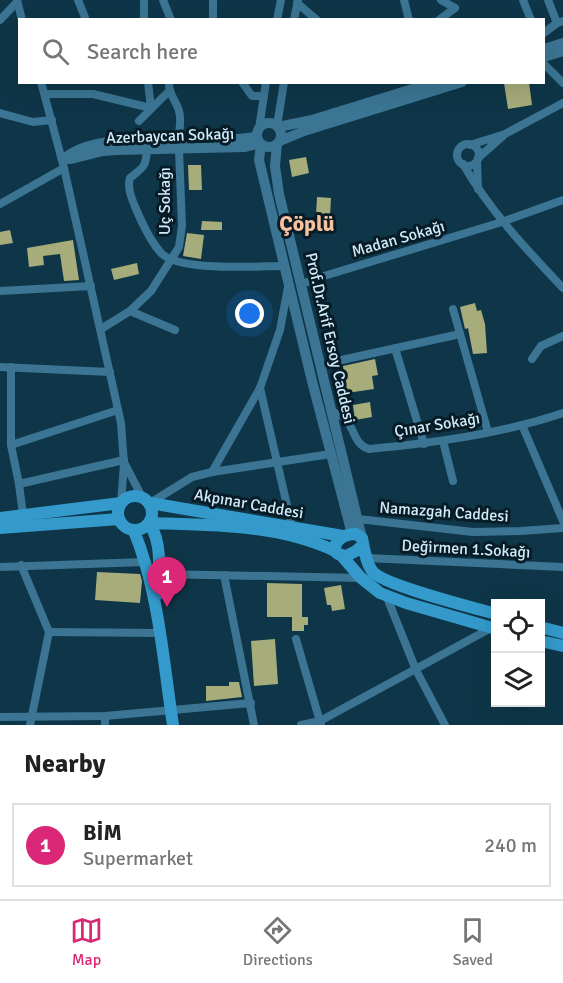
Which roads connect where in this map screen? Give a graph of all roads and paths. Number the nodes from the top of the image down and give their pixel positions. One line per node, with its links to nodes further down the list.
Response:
1 (78, 0): 14 (street)
2 (144, 0): 15 (street)
3 (163, 0): 16 (street)
4 (213, 0): 17 (street)
5 (281, 0): 18 (street)
6 (404, 0): 21 (street)
7 (441, 0): 12 (street)
8 (523, 0): 23 (street)
9 (548, 0): 25 (street)
10 (17, 1): 13 (street); 24 (street)
11 (297, 2): 19 (street); 20 (street)
12 (455, 4): 22 (street)
13 (21, 18)
14 (85, 18)
15 (144, 18)
16 (170, 18)
17 (213, 18)
18 (278, 18)
19 (294, 18)
20 (315, 18)
21 (408, 18)
22 (442, 18)
23 (530, 18)
24 (0, 20)
25 (560, 22): 26 (street)
26 (545, 32)
27 (563, 43): 28 (street)
28 (545, 48)
29 (563, 51): 30 (street)
30 (545, 56)
31 (545, 66): 32 (street)
32 (563, 83)
33 (42, 84): 41 (street)
34 (148, 84): 44 (street)
35 (243, 84): 42 (street)
36 (266, 84): 42 (street, Prof.Dr.Arif Ersoy Caddesi)
37 (284, 84): 48 (street)
38 (429, 84): 48 (street)
39 (456, 84): 51 (street)
40 (169, 87): 44 (street); 52 (street, Uç Sokağı)
41 (45, 94): 44 (street); 46 (street)
42 (264, 96): 50 (street, Prof.Dr.Arif Ersoy Caddesi)
43 (563, 104): 49 (street)
44 (151, 108): 47 (street)
45 (0, 113): 46 (street)
46 (52, 120): 57 (street)
47 (139, 122)
48 (277, 127): 50 (street); 51 (street)
49 (505, 134): 53 (street); 55 (street)
50 (259, 138): 51 (street); 52 (street, Azerbaycan Sokağı); 63 (street, Prof.Dr.Arif Ersoy Caddesi)
51 (278, 142): 65 (street, Prof.Dr.Arif Ersoy Caddesi)
52 (178, 145): 54 (street, Azerbaycan Sokağı); 54 (street, Azerbaycan Sokağı); 62 (street, Uç Sokağı)
53 (470, 145): 55 (street); 56 (street)
54 (147, 149): 62 (street)
55 (477, 160): 56 (street); 58 (street)
56 (463, 164): 58 (street)
57 (64, 168): 60 (street); 66 (street)
58 (478, 190): 61 (street)
59 (563, 200): 61 (street, Madan Sokağı)
60 (0, 204)
61 (502, 222): 65 (street, Madan Sokağı); 67 (street)
62 (172, 259): 63 (street); 70 (street, Uç Sokağı)
63 (285, 266): 64 (street, Prof.Dr.Arif Ersoy Caddesi)
64 (289, 283): 81 (street); 92 (street, Prof.Dr.Arif Ersoy Caddesi)
65 (302, 284): 83 (street, Prof.Dr.Arif Ersoy Caddesi)
66 (91, 286): 68 (street); 71 (street)
67 (563, 288)
68 (0, 291)
69 (453, 309): 73 (street)
70 (130, 311): 71 (street, Uç Sokağı); 72 (street)
71 (101, 329): 80 (street)
72 (176, 330)
73 (460, 333): 75 (street); 88 (street)
74 (563, 336): 76 (street)
75 (395, 348): 77 (street); 90 (street)
76 (532, 359)
77 (337, 361)
78 (0, 367): 79 (street)
79 (11, 367): 80 (street); 85 (street)
80 (110, 372): 82 (street)
81 (260, 388): 94 (street); 95 (street)
82 (118, 411): 91 (street); 93 (street)
83 (333, 412): 90 (street, Çınar Sokağı); 103 (street, Prof.Dr.Arif Ersoy Caddesi)
84 (563, 413): 87 (street, Çınar Sokağı)
85 (10, 421): 86 (street); 91 (street)
86 (0, 424)
87 (522, 425): 88 (street, Çınar Sokağı); 104 (street)
88 (488, 432): 89 (street, Çınar Sokağı)
89 (443, 441): 90 (street, Çınar Sokağı); 96 (street)
90 (424, 444)
91 (11, 445): 97 (street)
92 (331, 454): 94 (street); 110 (street, Prof.Dr.Arif Ersoy Caddesi)
93 (124, 462): 97 (street); 98 (street); 99 (street)
94 (278, 463): 95 (street); 106 (street)
95 (212, 472): 98 (street)
96 (453, 481)
97 (19, 484): 100 (street)
98 (146, 500): 99 (main road); 105 (main road); 106 (main road, Akpınar Caddesi)
99 (121, 503): 100 (main road); 102 (main road)
100 (23, 515): 101 (main road)
101 (0, 518)
102 (119, 519): 107 (main road); 109 (main road)
103 (358, 519): 108 (street, Namazgah Caddesi); 110 (street, Prof.Dr.Arif Ersoy Caddesi)
104 (563, 521)
105 (149, 524): 109 (main road); 111 (main road, Akpınar Caddesi); 117 (main road)
106 (292, 526): 110 (main road, Akpınar Caddesi)
107 (0, 528)
108 (563, 528)
109 (134, 531): 113 (main road)
110 (355, 538): 111 (main road); 111 (main road); 112 (main road)
111 (338, 554): 119 (main road, Akpınar Caddesi)
112 (367, 558): 116 (street, Değirmen 1.Sokağı); 122 (main road)
113 (145, 562): 114 (street); 121 (main road)
114 (21, 565): 115 (street); 126 (street)
115 (0, 567)
116 (563, 567)
117 (159, 574): 118 (street); 121 (main road)
118 (224, 575): 119 (street); 133 (street)
119 (362, 578): 120 (main road, Akpınar Caddesi)
120 (386, 595): 123 (main road, Akpınar Caddesi); 132 (street)
121 (155, 605): 127 (main road)
122 (491, 613)
123 (491, 628)
124 (545, 628): 128 (main road)
125 (491, 630): 132 (street)
126 (49, 632): 127 (street); 137 (street)
127 (159, 633): 134 (main road)
128 (563, 633)
129 (296, 639): 138 (street)
130 (545, 642): 131 (main road)
131 (563, 646)
132 (416, 670): 138 (street); 142 (street)
133 (251, 703): 134 (street); 140 (street)
134 (171, 710): 136 (street); 139 (main road)
135 (0, 717): 137 (street)
136 (105, 720): 137 (street)
137 (31, 721)
138 (321, 723): 141 (street)
139 (173, 725)
140 (254, 725)
141 (301, 725)
142 (445, 725)

